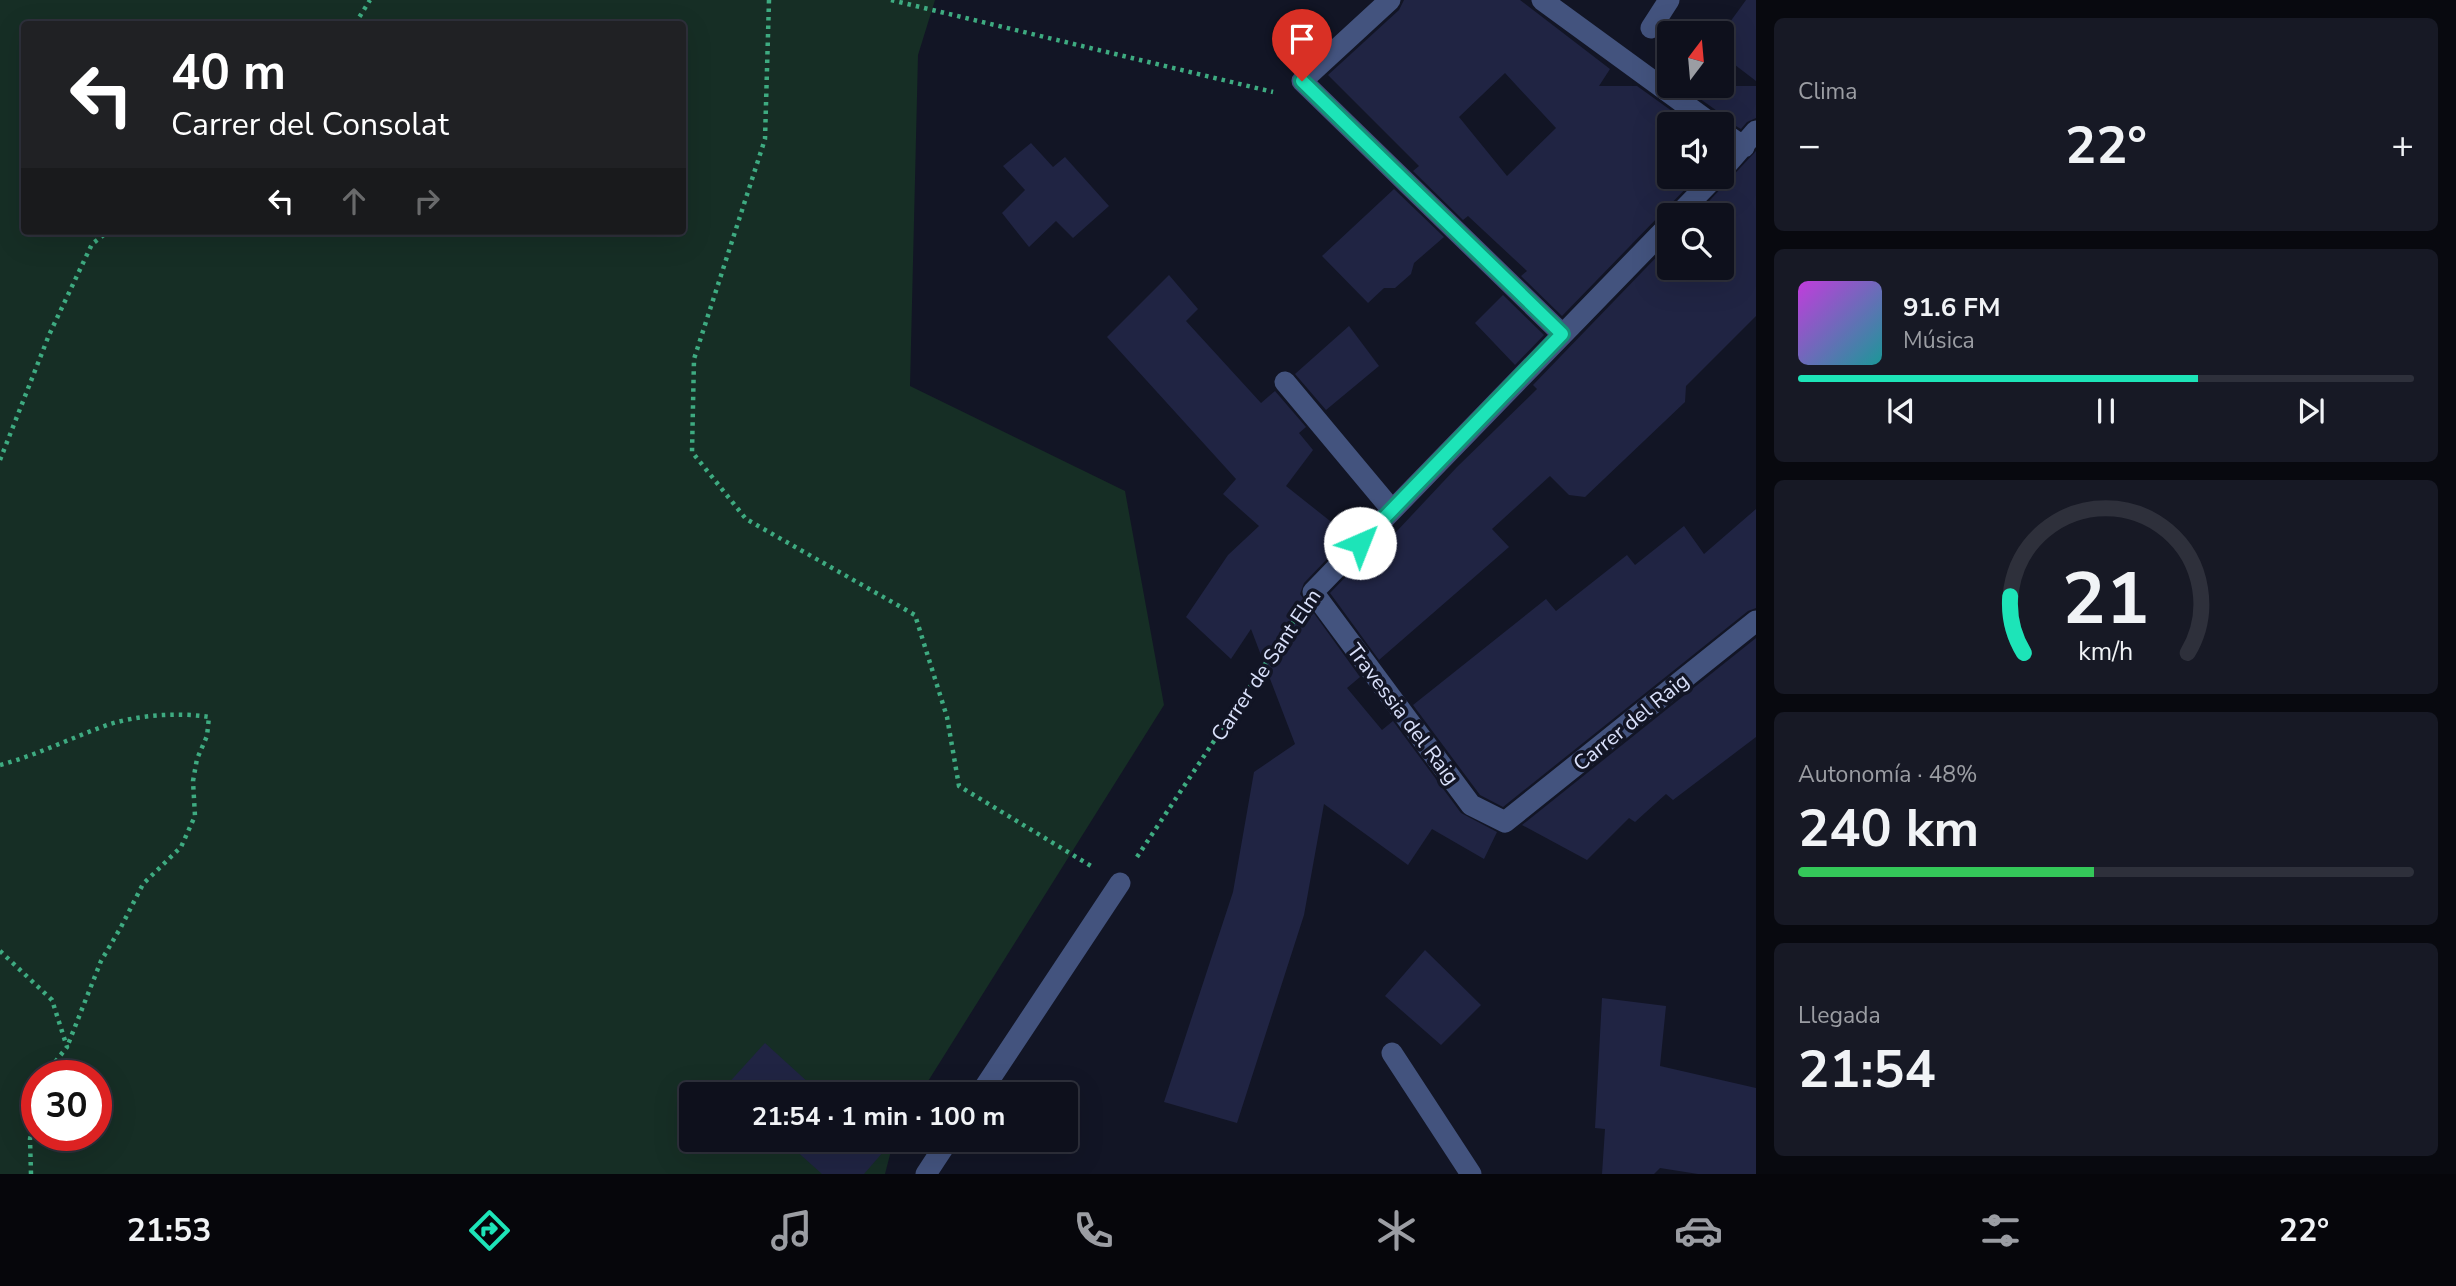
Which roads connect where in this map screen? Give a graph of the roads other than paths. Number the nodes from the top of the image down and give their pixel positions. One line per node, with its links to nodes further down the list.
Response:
1 (1390, 0): 11 (street)
2 (1542, 0): 5 (street)
3 (1669, 0): 4 (street)
4 (1651, 28)
5 (1696, 112)
6 (1750, 139): 7 (street)
7 (1734, 157)
8 (1703, 189): 9 (street)
9 (1690, 203)
10 (1657, 237): 11 (street, Carrer de Sant Elm)
11 (1562, 334): 13 (street, Carrer de Sant Elm)
12 (1285, 382): 13 (street)
13 (1392, 510): 14 (street, Carrer de Sant Elm)
14 (1312, 592): 16 (street, Travessia del Raig)
15 (1756, 621): 16 (street, Carrer del Raig)
16 (1505, 822)
17 (1120, 883): 19 (street)
18 (1392, 1053): 22 (street)
19 (988, 1082)
20 (941, 1152): 21 (street)
21 (926, 1174)
22 (1471, 1174)

